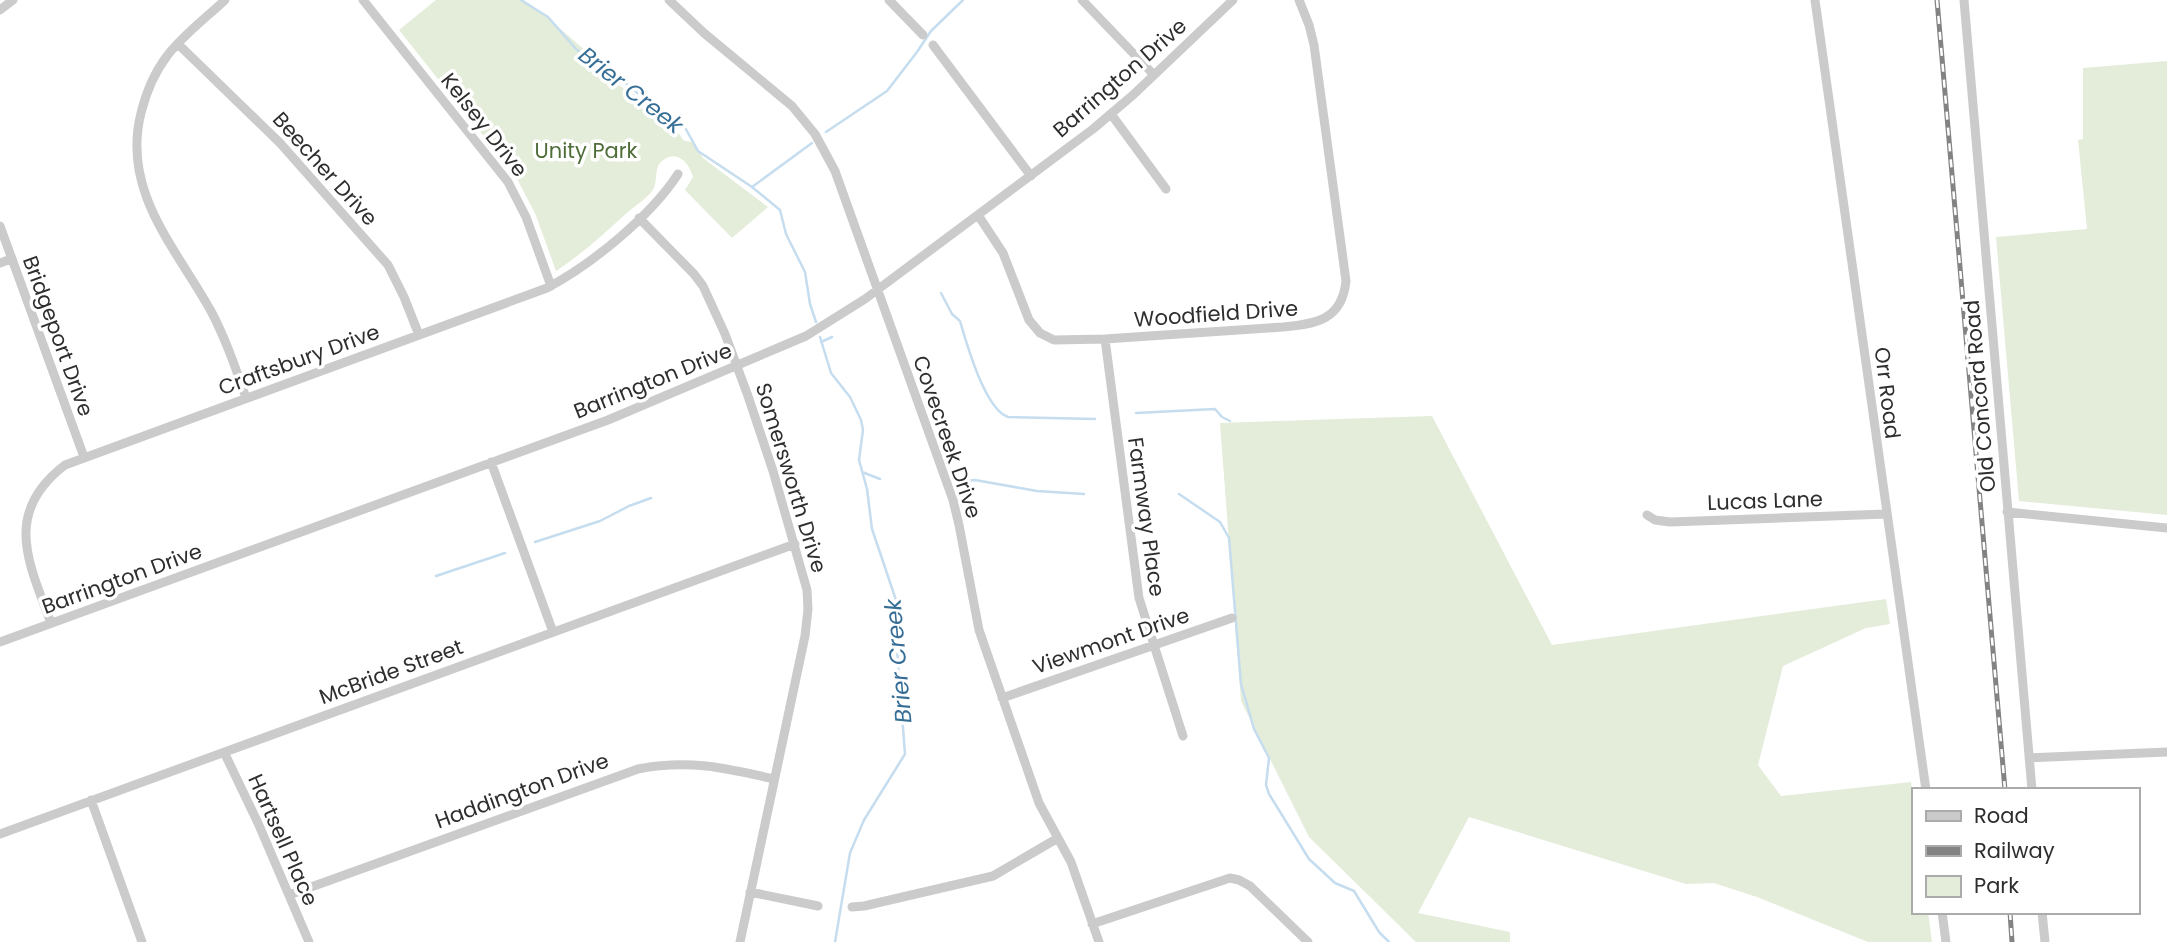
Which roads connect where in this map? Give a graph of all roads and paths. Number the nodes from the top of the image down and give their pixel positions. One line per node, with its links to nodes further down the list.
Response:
1 (13, 0): 11 (street)
2 (225, 0): 13 (street)
3 (363, 0): 25 (street, Kelsey Drive)
4 (669, 0): 26 (street, Covecreek Drive)
5 (889, 0): 12 (street)
6 (1082, 0): 15 (street)
7 (1233, 0): 15 (street, Barrington Drive)
8 (1298, 0): 28 (street, Woodfield Drive)
9 (1815, 0): 34 (street, Orr Road)
10 (1964, 0): 33 (street, Old Concord Road)
11 (0, 10)
12 (923, 35)
13 (178, 44): 27 (street, Beecher Drive); 30 (street)
14 (933, 45): 18 (street)
15 (1154, 75): 16 (street, Barrington Drive)
16 (1111, 114): 18 (street, Barrington Drive); 19 (street)
17 (678, 174): 21 (street, Craftsbury Drive)
18 (1031, 176): 20 (street, Barrington Drive)
19 (1166, 189)
20 (978, 215): 26 (street, Barrington Drive); 28 (street, Woodfield Drive)
21 (639, 218): 25 (street, Craftsbury Drive); 29 (street, Somersworth Drive)
22 (0, 226): 23 (street, Bridgeport Drive)
23 (11, 259): 24 (street); 31 (street, Bridgeport Drive)
24 (0, 263)
25 (551, 286): 27 (street, Craftsbury Drive)
26 (878, 290): 29 (street, Barrington Drive); 43 (street, Covecreek Drive)
27 (419, 335): 30 (street, Craftsbury Drive)
28 (1105, 340): 42 (street, Farmway Place)
29 (737, 366): 32 (street, Barrington Drive); 37 (street, Somersworth Drive)
30 (246, 398): 31 (street, Craftsbury Drive)
31 (84, 457): 39 (street, Craftsbury Drive)
32 (491, 462): 39 (street, Barrington Drive); 40 (street)
33 (2007, 512): 36 (street); 47 (street, Old Concord Road)
34 (1886, 514): 35 (street, Lucas Lane); 49 (street, Orr Road)
35 (1647, 515)
36 (2167, 528)
37 (794, 544): 40 (street, McBride Street); 48 (street, Somersworth Drive)
38 (1233, 618): 42 (street, Viewmont Drive)
39 (51, 623): 41 (street, Barrington Drive)
40 (553, 632): 45 (street, McBride Street)
41 (0, 642)
42 (1153, 645): 43 (street, Viewmont Drive); 44 (street, Farmway Place)
43 (1002, 698): 53 (street, Covecreek Drive)
44 (1183, 736)
45 (224, 752): 51 (street, McBride Street); 55 (street, Hartsell Place)
46 (2167, 752): 47 (street)
47 (2029, 758): 50 (street, Old Concord Road)
48 (774, 779): 54 (street, Somersworth Drive); 55 (street, Haddington Drive)
49 (1926, 788)
50 (2032, 788)
51 (91, 800): 52 (street, McBride Street); 61 (street)
52 (0, 834)
53 (1058, 838): 57 (street); 60 (street, Covecreek Drive)
54 (750, 892): 56 (street); 63 (street, Somersworth Drive)
55 (289, 895): 62 (street, Hartsell Place)
56 (818, 906)
57 (852, 907)
58 (1942, 914): 66 (street)
59 (2042, 914): 67 (street)
60 (1092, 924): 64 (street, Covecreek Drive); 65 (street)
61 (142, 942)
62 (309, 942)
63 (740, 942)
64 (1099, 942)
65 (1308, 942)
66 (1946, 942)
67 (2045, 942)

